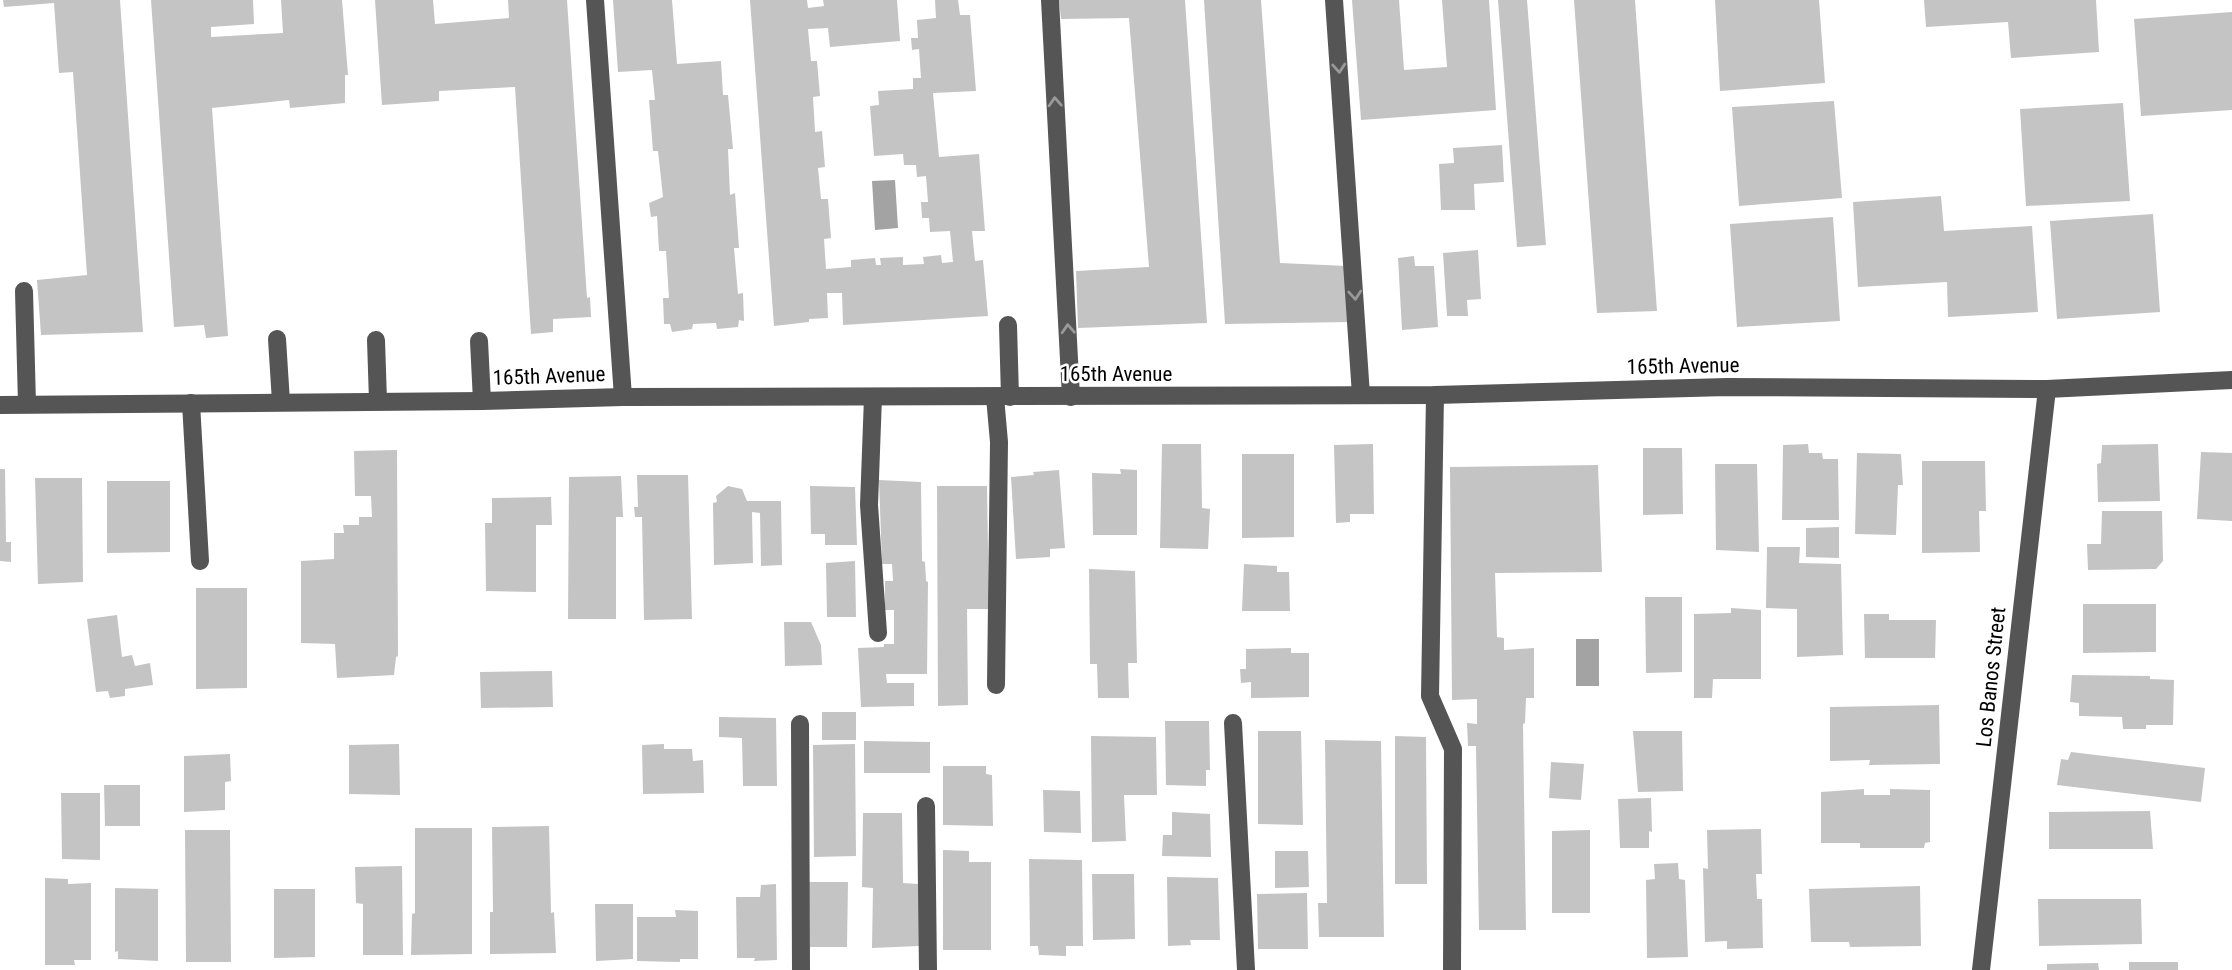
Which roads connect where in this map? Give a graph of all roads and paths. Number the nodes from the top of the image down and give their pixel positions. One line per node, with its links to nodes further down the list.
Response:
1 (595, 0): 13 (street)
2 (1050, 0): 16 (street, one-way to 2)
3 (1334, 0): 11 (street, one-way to 11)
4 (24, 291): 21 (street)
5 (1008, 324): 15 (street)
6 (277, 339): 19 (street)
7 (376, 340): 17 (street)
8 (479, 341): 18 (street)
9 (2232, 380): 10 (street, 165th Avenue)
10 (2047, 389): 12 (street, 165th Avenue); 33 (street, Los Banos Street)
11 (1361, 395): 12 (street, 165th Avenue); 16 (street, 165th Avenue)
12 (1435, 395): 32 (street)
13 (623, 397): 14 (street, 165th Avenue); 18 (street, 165th Avenue)
14 (873, 397): 15 (street, 165th Avenue); 24 (street)
15 (1002, 397): 16 (street, 165th Avenue); 25 (street)
16 (1071, 397)
17 (378, 401): 18 (street, 165th Avenue); 19 (street, 165th Avenue)
18 (482, 401)
19 (281, 402): 20 (street, 165th Avenue)
20 (191, 403): 21 (street, 165th Avenue); 23 (street)
21 (27, 404): 22 (street, 165th Avenue)
22 (0, 405)
23 (200, 561)
24 (878, 632)
25 (996, 685)
26 (1233, 723): 31 (street)
27 (800, 724): 29 (street)
28 (926, 806): 30 (street)
29 (801, 970)
30 (928, 970)
31 (1246, 970)
32 (1452, 970)
33 (1981, 970)

